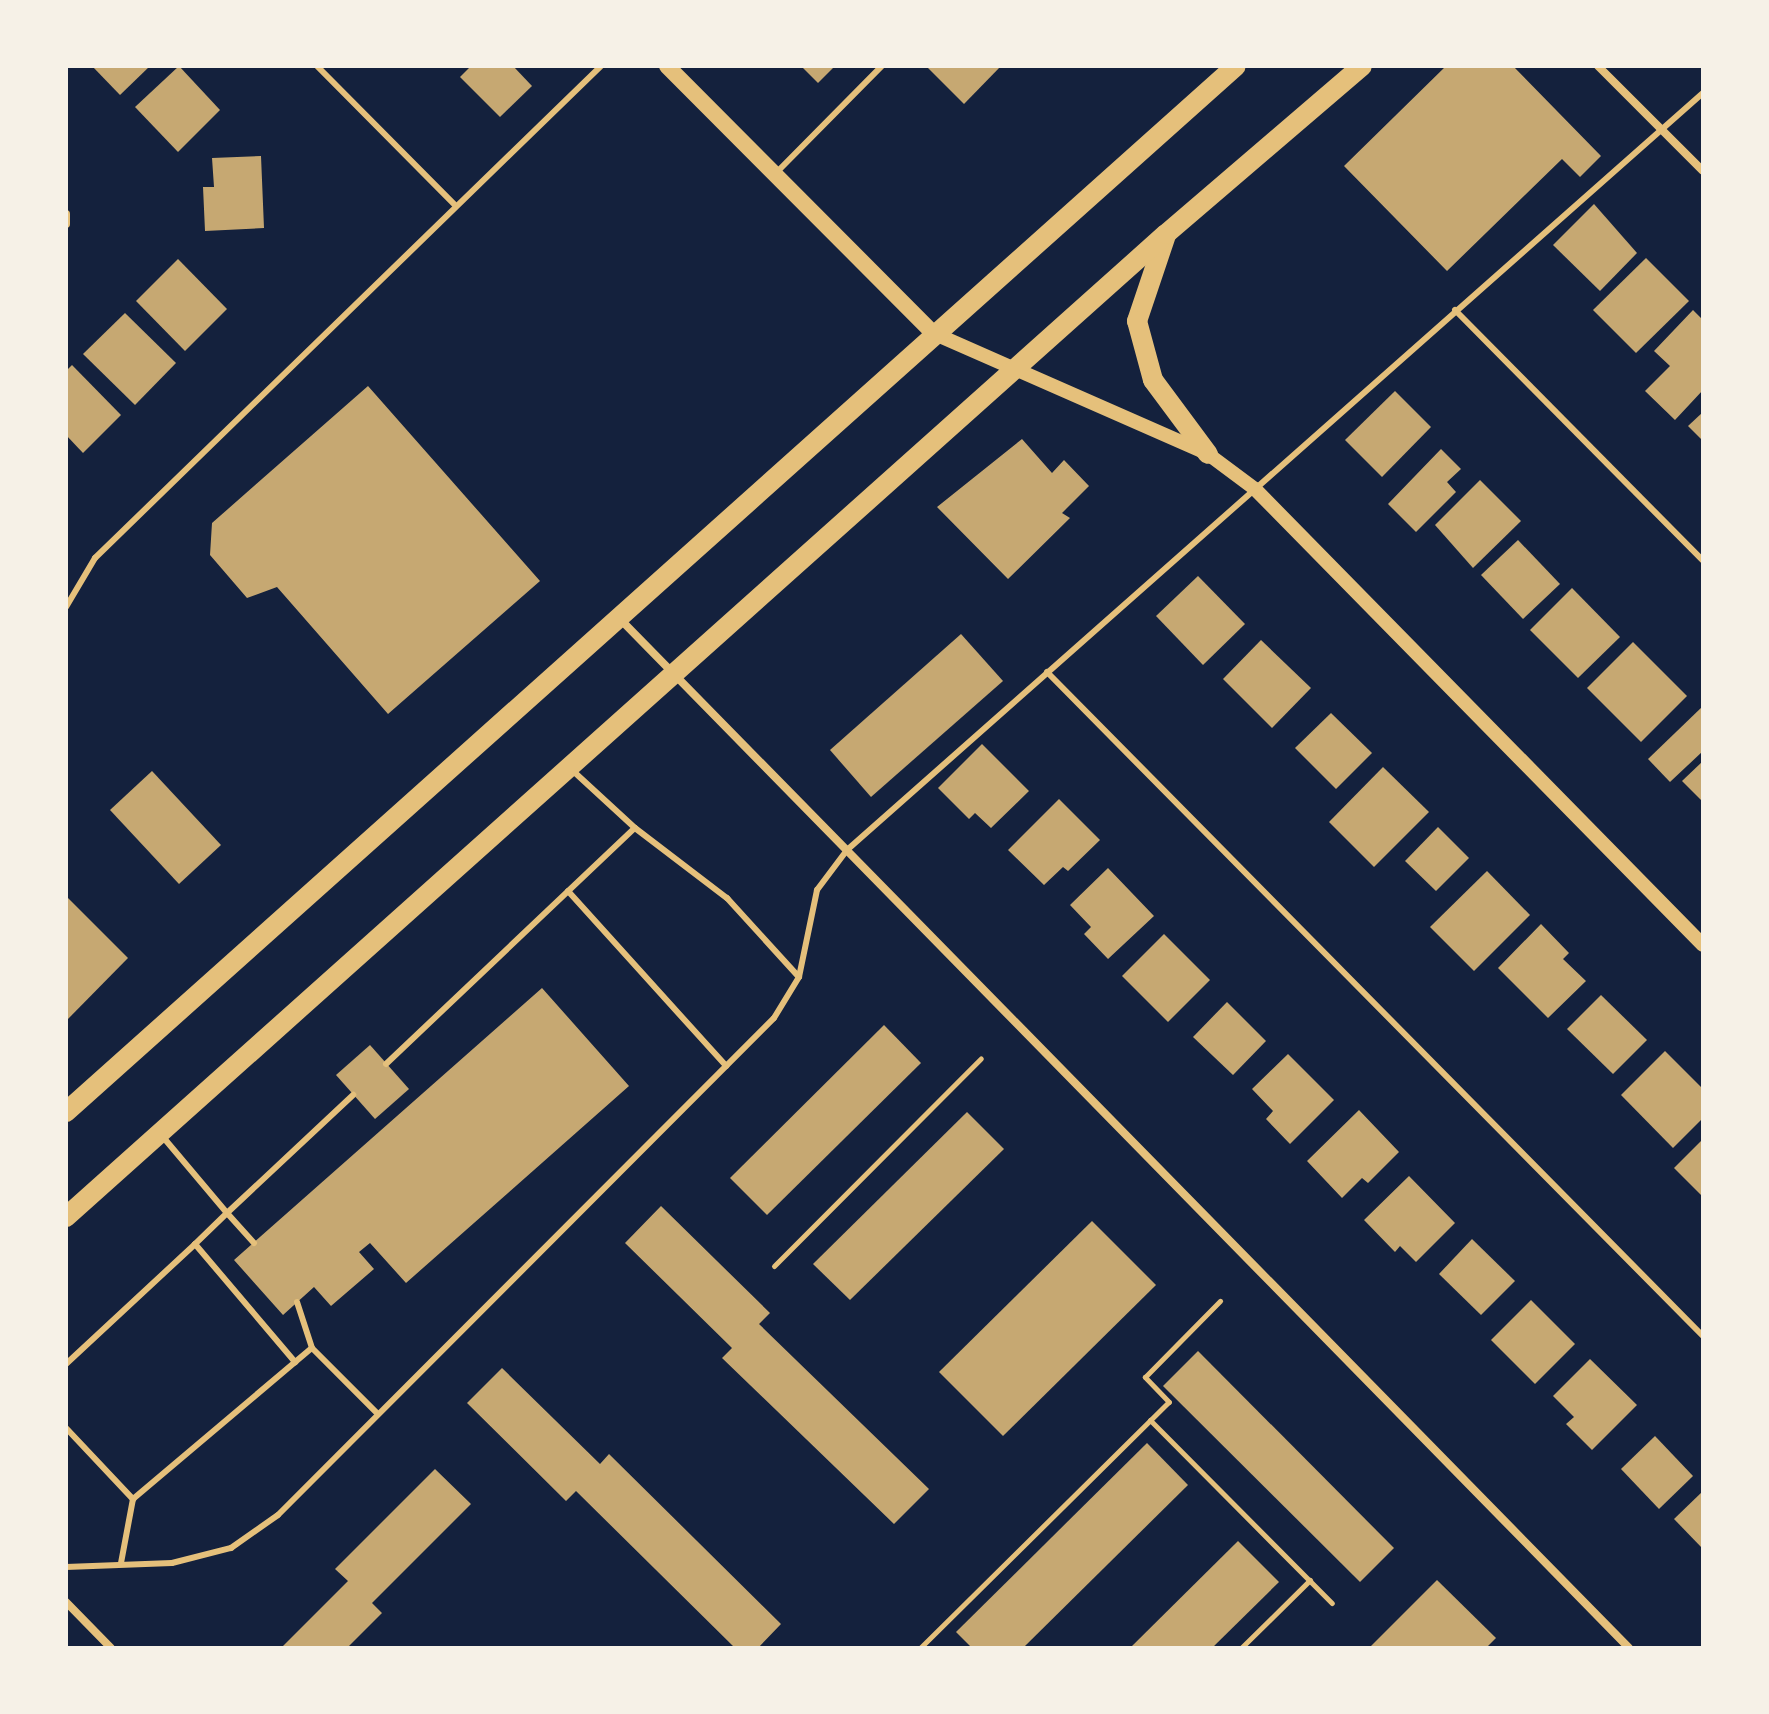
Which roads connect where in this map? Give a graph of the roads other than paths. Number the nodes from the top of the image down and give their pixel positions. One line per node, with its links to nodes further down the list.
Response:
1 (317, 66): 12 (lane)
2 (601, 66): 12 (lane)
3 (667, 66): 11 (main road)
4 (882, 66): 11 (lane)
5 (1236, 66): 17 (main road)
6 (1362, 66): 15 (main road)
7 (1598, 66): 9 (street)
8 (1703, 93): 9 (lane)
9 (1663, 130): 10 (street); 16 (lane)
10 (1703, 171)
11 (774, 174): 17 (main road)
12 (456, 206): 22 (lane)
13 (66, 214): 14 (street)
14 (66, 224)
15 (1166, 234): 18 (main road); 19 (main road)
16 (1455, 310): 20 (lane); 21 (lane)
17 (933, 333): 18 (street); 23 (main road)
18 (1015, 370): 19 (street); 25 (main road)
19 (1208, 454): 20 (street)
20 (1255, 489): 24 (lane); 30 (street)
21 (1703, 561)
22 (66, 607)
23 (620, 619): 25 (street); 35 (main road)
24 (1047, 672): 28 (lane); 42 (lane)
25 (674, 675): 26 (main road); 28 (street)
26 (570, 767): 27 (lane); 36 (main road)
27 (635, 828): 29 (lane); 31 (lane)
28 (847, 850): 31 (lane); 53 (street)
29 (568, 891): 32 (lane); 33 (lane)
30 (1703, 945)
31 (799, 977): 33 (lane)
32 (386, 1064)
33 (726, 1066): 46 (lane)
34 (353, 1095): 37 (lane)
35 (66, 1112)
36 (160, 1133): 37 (lane); 38 (main road)
37 (227, 1213): 39 (lane); 40 (lane)
38 (66, 1217)
39 (254, 1243)
40 (195, 1244): 44 (lane); 45 (lane)
41 (297, 1302): 43 (lane)
42 (1703, 1336)
43 (312, 1348): 44 (lane); 46 (lane)
44 (295, 1362): 48 (lane)
45 (66, 1364)
46 (378, 1414): 49 (lane)
47 (66, 1428): 48 (lane)
48 (133, 1499): 49 (lane)
49 (121, 1563): 50 (lane)
50 (66, 1567)
51 (66, 1602): 52 (street)
52 (111, 1648)
53 (1629, 1648)

